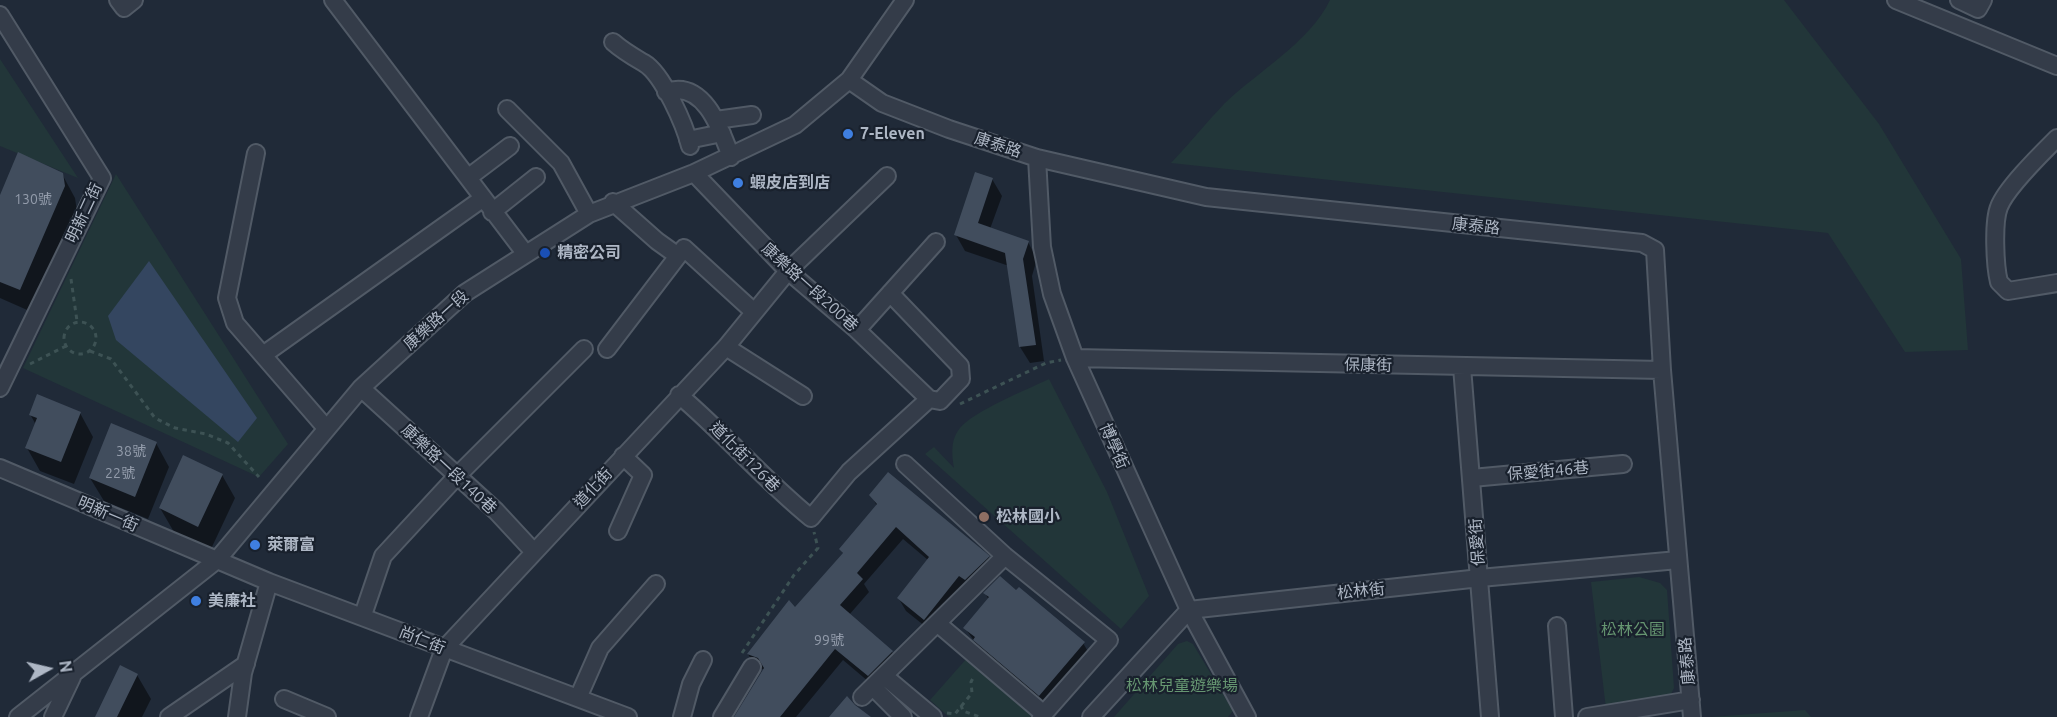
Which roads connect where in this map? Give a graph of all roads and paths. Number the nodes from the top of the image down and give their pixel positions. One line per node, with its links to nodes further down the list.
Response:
1 (118, 0): 2 (street)
2 (134, 0)
3 (333, 0): 23 (street)
4 (905, 0): 11 (street, 康樂路一段)
5 (1896, 0): 10 (street)
6 (1959, 0): 7 (street)
7 (1980, 5)
8 (0, 15): 48 (street, 明新二街)
9 (613, 42): 12 (street)
10 (2057, 66)
11 (849, 80): 19 (street, 康樂路一段); 20 (street, 康泰路)
12 (666, 92): 15 (street); 15 (street)
13 (507, 110): 27 (street)
14 (752, 115): 15 (street)
15 (719, 126): 19 (street)
16 (2057, 138): 33 (street)
17 (510, 146): 23 (street)
18 (256, 153): 43 (street)
19 (731, 157): 21 (street, 康樂路一段)
20 (1037, 158): 44 (street, 博學街); 47 (street, 康泰路)
21 (694, 173): 25 (street, 康樂路一段); 32 (street, 康樂路一段200巷)
22 (887, 176): 32 (street, 道化街)
23 (469, 177): 26 (street)
24 (536, 177): 26 (street)
25 (613, 202): 27 (street, 康樂路一段); 30 (street)
26 (487, 206): 29 (street); 43 (street)
27 (589, 214): 29 (street, 康樂路一段)
28 (936, 242): 34 (street)
29 (525, 253): 49 (street, 康樂路一段)
30 (678, 256): 35 (street); 41 (street)
31 (70, 272): 36 (path)
32 (788, 272): 35 (street, 道化街); 37 (street, 康樂路一段200巷)
33 (2057, 283)
34 (890, 293): 37 (street); 52 (street)
35 (753, 311): 39 (street, 道化街)
36 (77, 321): 38 (path); 42 (path)
37 (857, 330): 52 (street, 康樂路一段200巷)
38 (66, 346): 42 (path); 46 (path)
39 (726, 347): 50 (street, 道化街); 51 (street)
40 (584, 349): 59 (street)
41 (607, 349)
42 (90, 351): 60 (path)
43 (263, 355): 54 (street)
44 (1075, 358): 45 (street, 保康街); 53 (path); 71 (street, 博學街)
45 (1462, 367): 47 (street, 保康街); 61 (street, 保愛街)
46 (23, 368)
47 (1662, 370): 67 (street, 康泰路)
48 (0, 388)
49 (361, 388): 54 (street, 康樂路一段); 59 (street, 康樂路一段140巷)
50 (679, 395): 55 (street, 道化街); 62 (street, 道化街126巷)
51 (803, 396)
52 (928, 399): 62 (street)
53 (955, 407)
54 (326, 428): 66 (street, 康樂路一段)
55 (623, 456): 63 (street); 64 (street, 道化街)
56 (905, 464): 65 (street)
57 (1623, 464): 61 (street, 保愛街46巷)
58 (0, 468): 66 (street, 明新一街)
59 (457, 476): 64 (street, 康樂路一段140巷); 72 (street)
60 (259, 477)
61 (1472, 478): 68 (street, 保愛街)
62 (811, 518): 78 (path)
63 (618, 531)
64 (534, 552): 75 (street, 道化街)
65 (1005, 556): 73 (street); 88 (street)
66 (216, 560): 69 (street, 尚仁街); 80 (street, 康樂路一段)
67 (1678, 560): 68 (street, 松林街); 85 (street, 康泰路)
68 (1480, 578): 71 (street, 松林街); 103 (street, 保愛街)
69 (269, 582): 72 (street, 尚仁街); 79 (street)
70 (656, 584): 83 (street)
71 (1189, 610): 101 (street); 102 (street, 博學街)
72 (363, 615): 75 (street, 尚仁街)
73 (937, 623): 77 (street); 81 (street)
74 (1557, 626): 104 (street)
75 (444, 649): 83 (street, 尚仁街); 95 (street, 道化街)
76 (703, 660): 96 (street)
77 (982, 661): 86 (path); 88 (street)
78 (745, 663): 97 (street)
79 (246, 664): 92 (street); 93 (street)
80 (73, 673): 90 (street, 康樂路一段); 91 (street)
81 (873, 687): 82 (street); 87 (street)
82 (904, 693): 87 (street); 98 (street)
83 (578, 698): 89 (street, 尚仁街)
84 (284, 699): 94 (street)
85 (1691, 700): 105 (street); 106 (street, 康泰路)
86 (961, 705): 99 (path); 100 (path)
87 (892, 714)
88 (1042, 715)
89 (621, 716)
90 (18, 717)
91 (53, 717)
92 (169, 717)
93 (237, 717)
94 (327, 717)
95 (419, 717)
96 (682, 717)
97 (722, 717)
98 (933, 717)
99 (942, 717)
100 (980, 717)
101 (1091, 717)
102 (1247, 717)
103 (1490, 717)
104 (1564, 717)
105 (1587, 717)
106 (1692, 717)

